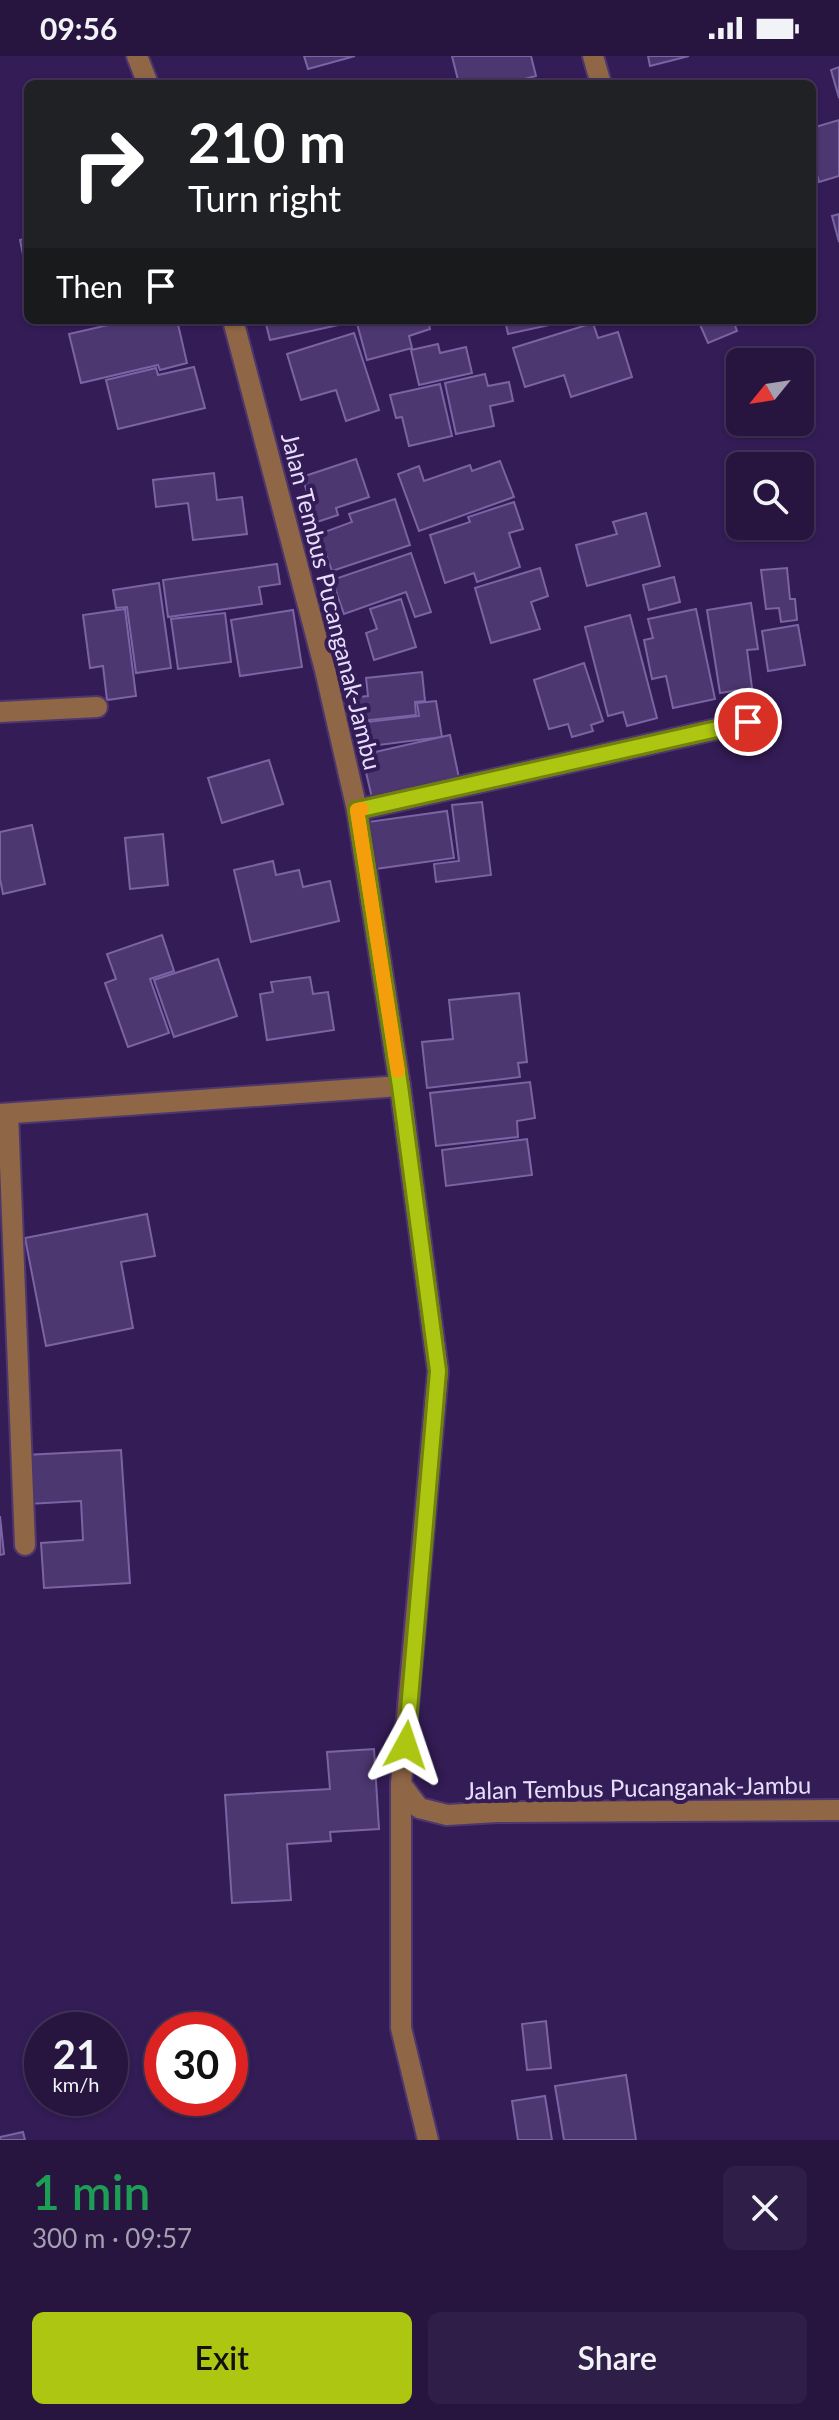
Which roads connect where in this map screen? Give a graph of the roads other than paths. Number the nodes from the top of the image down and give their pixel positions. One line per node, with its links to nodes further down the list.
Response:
1 (137, 56): 3 (street)
2 (593, 56): 4 (street)
3 (146, 80)
4 (600, 80)
5 (234, 324): 9 (street, Jalan Tembus Pucanganak-Jambu)
6 (97, 707): 7 (street)
7 (0, 712)
8 (748, 722): 9 (street)
9 (357, 810): 10 (street, Jalan Tembus Pucanganak-Jambu)
10 (400, 1086): 11 (street); 13 (street, Jalan Tembus Pucanganak-Jambu)
11 (4, 1114): 12 (street)
12 (25, 1545)
13 (401, 1784): 14 (street, Jalan Tembus Pucanganak-Jambu); 15 (street)
14 (839, 1810)
15 (428, 2140)

